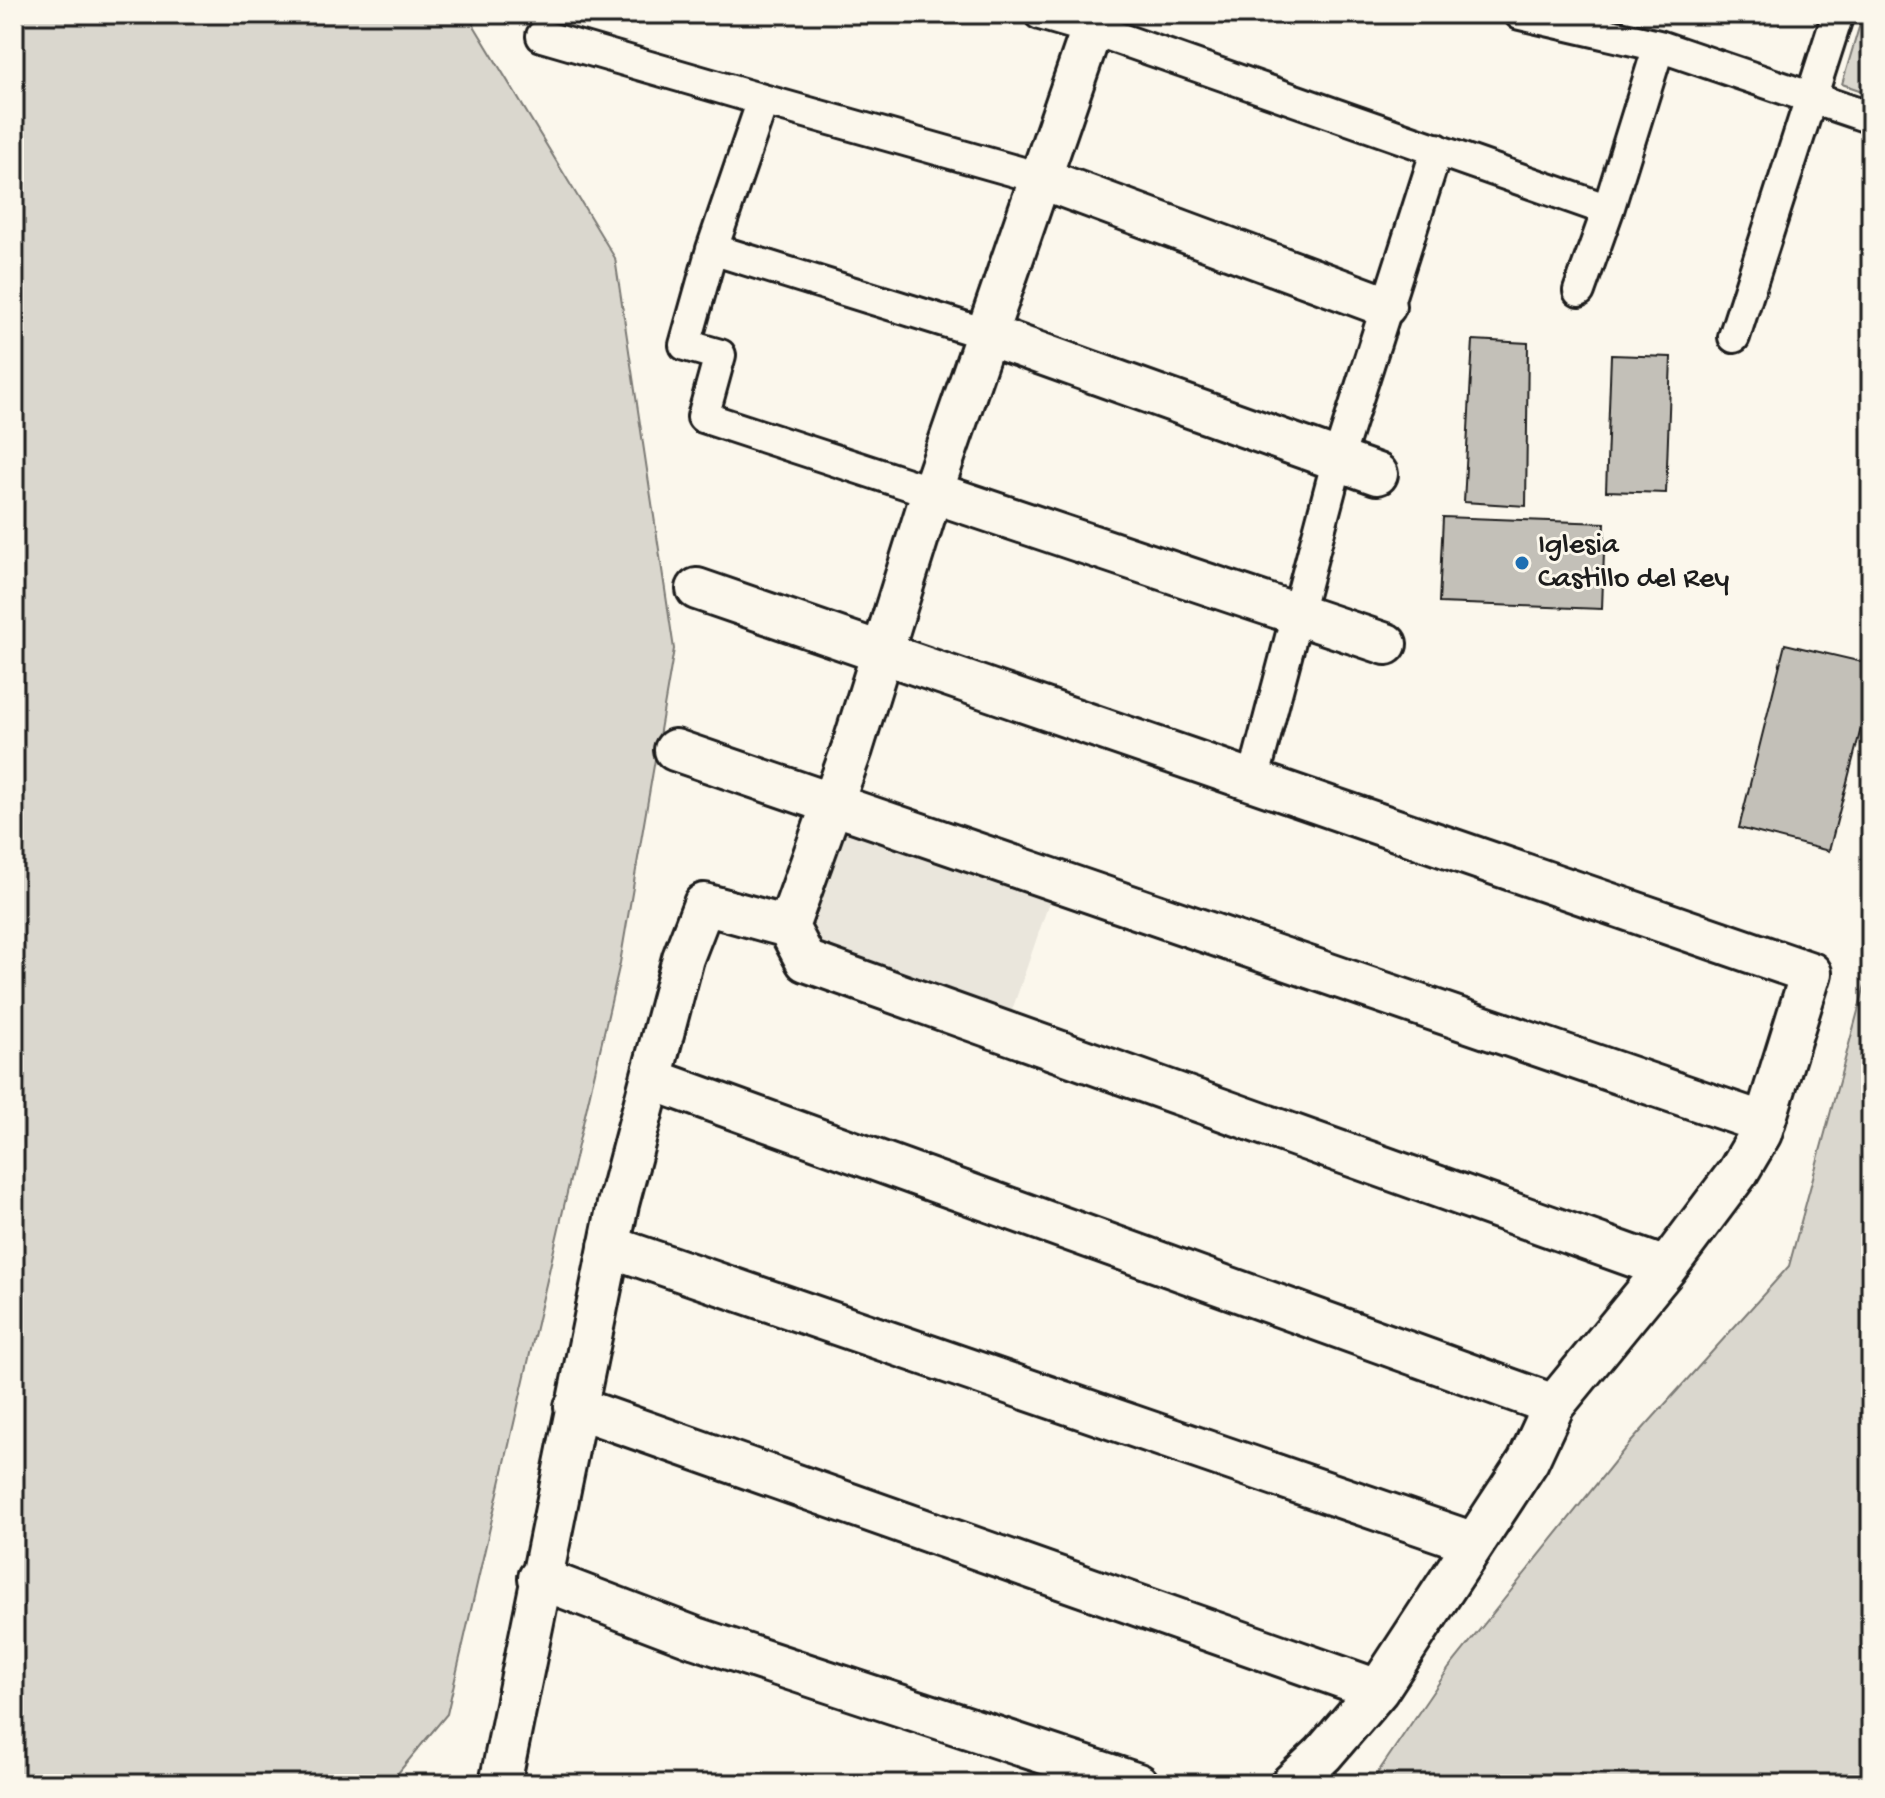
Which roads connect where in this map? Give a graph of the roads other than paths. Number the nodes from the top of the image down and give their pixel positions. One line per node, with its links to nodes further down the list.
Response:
1 (1040, 14): 4 (street)
2 (1838, 14): 7 (street)
3 (1534, 15): 6 (street)
4 (1095, 21): 10 (street); 11 (street)
5 (542, 36): 8 (street)
6 (1659, 46): 7 (street); 12 (street)
7 (1814, 99): 9 (street); 17 (street)
8 (763, 100): 11 (street); 13 (street)
9 (1871, 118)
10 (1437, 149): 12 (street); 15 (street)
11 (1040, 178): 15 (street); 16 (street)
12 (1608, 210): 14 (street)
13 (712, 249): 16 (street); 20 (street)
14 (1579, 291)
15 (1385, 306): 18 (street)
16 (986, 334): 18 (street); 20 (street)
17 (1734, 337)
18 (1338, 459): 19 (street); 22 (street)
19 (1377, 474)
20 (932, 492): 22 (street); 24 (street)
21 (697, 589): 24 (street)
22 (1295, 613): 23 (street); 26 (street)
23 (1386, 644)
24 (880, 652): 26 (street); 27 (street)
25 (675, 750): 27 (street)
26 (1253, 781): 30 (street)
27 (832, 804): 28 (street); 30 (street)
28 (788, 927): 29 (street); 32 (street)
29 (651, 1079): 31 (street); 33 (street)
30 (1764, 1123): 32 (street)
31 (609, 1246): 34 (street); 35 (street)
32 (1666, 1268): 33 (street)
33 (1554, 1405): 35 (street)
34 (575, 1407): 36 (street); 37 (street)
35 (1474, 1543): 37 (street)
36 (539, 1578): 38 (street); 39 (street)
37 (1378, 1690): 40 (street)
38 (500, 1784)
39 (1138, 1784)
40 (1291, 1784)

